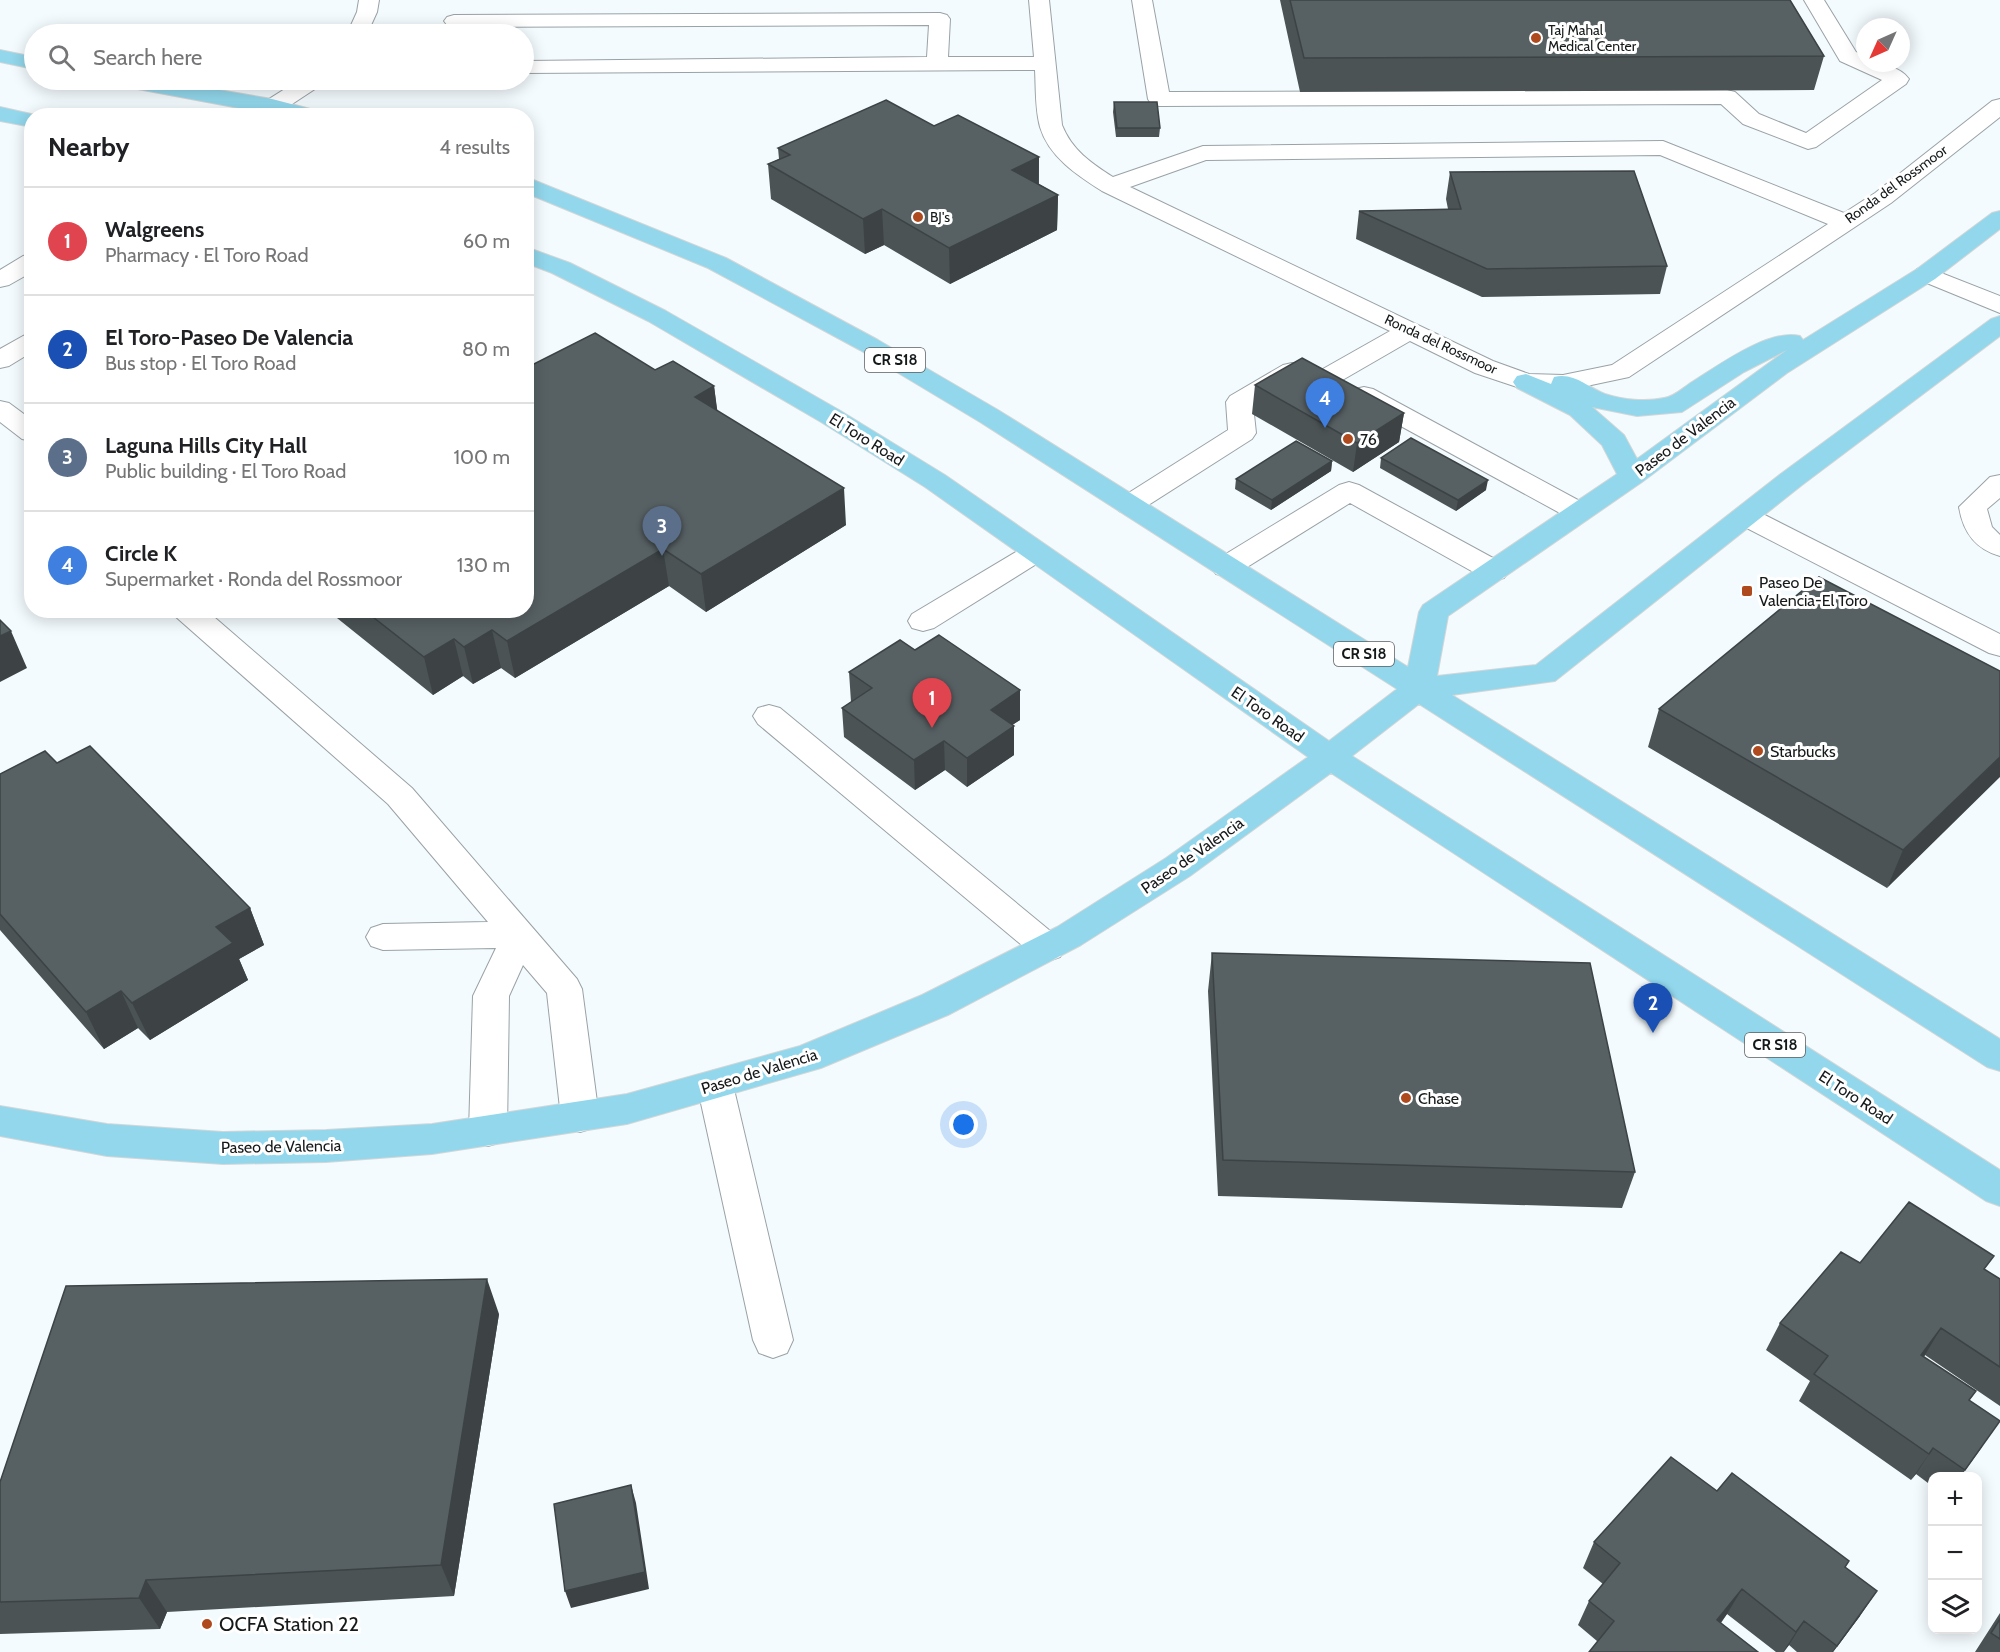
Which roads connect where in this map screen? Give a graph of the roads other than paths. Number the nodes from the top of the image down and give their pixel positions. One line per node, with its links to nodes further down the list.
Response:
1 (369, 0): 7 (street)
2 (1039, 0): 10 (street, Ronda del Rossmoor)
3 (1142, 0): 4 (street)
4 (1814, 0)
5 (682, 10): 6 (street); 11 (street)
6 (454, 21)
7 (362, 24)
8 (0, 56): 9 (main road)
9 (24, 61)
10 (1044, 63): 11 (street); 20 (street, Ronda del Rossmoor)
11 (937, 64): 12 (street)
12 (534, 67)
13 (172, 90): 16 (main road)
14 (298, 90): 17 (street)
15 (2000, 106): 23 (street, Ronda del Rossmoor)
16 (252, 108)
17 (270, 108)
18 (0, 114): 19 (main road)
19 (24, 118)
20 (1110, 186): 23 (street); 28 (street, Ronda del Rossmoor)
21 (534, 187): 39 (main road, CR S18)
22 (2000, 218): 25 (main road, Paseo de Valencia)
23 (1845, 222): 34 (street, Ronda del Rossmoor)
24 (534, 257): 43 (main road, El Toro Road / CR S18)
25 (1926, 274): 26 (street); 29 (main road, Paseo de Valencia)
26 (2000, 305)
27 (2000, 324): 41 (main road)
28 (1410, 330): 32 (street); 33 (street, Ronda del Rossmoor)
29 (1826, 337): 34 (main road); 37 (main road, Paseo de Valencia)
30 (24, 346): 31 (street)
31 (0, 360)
32 (1330, 376): 39 (street); 40 (street)
33 (1526, 382): 34 (street, Ronda del Rossmoor); 37 (main road)
34 (1563, 383)
35 (0, 409): 36 (street)
36 (24, 427)
37 (1632, 476): 40 (main road, Paseo de Valencia)
38 (2000, 483): 42 (street)
39 (1130, 505): 44 (main road, CR S18)
40 (1579, 512): 45 (main road, Paseo de Valencia)
41 (1745, 516): 48 (street); 49 (main road)
42 (2000, 547)
43 (1036, 552): 47 (street); 51 (main road, El Toro Road / CR S18)
44 (1226, 567): 45 (street); 49 (main road, CR S18)
45 (1494, 571): 49 (main road, Paseo de Valencia)
46 (196, 618): 52 (street)
47 (923, 621)
48 (2000, 646)
49 (1419, 688): 51 (main road, Paseo de Valencia); 55 (main road, CR S18)
50 (769, 716): 54 (street)
51 (1330, 757): 54 (main road, Paseo de Valencia); 60 (main road, El Toro Road / CR S18)
52 (520, 935): 53 (street); 57 (street); 59 (street)
53 (383, 937)
54 (1048, 948): 56 (main road, Paseo de Valencia)
55 (2000, 1057)
56 (715, 1085): 57 (main road, Paseo de Valencia); 61 (street)
57 (580, 1117): 59 (main road, Paseo de Valencia)
58 (0, 1121): 59 (main road, Paseo de Valencia)
59 (488, 1131)
60 (2000, 1190)
61 (773, 1340)

